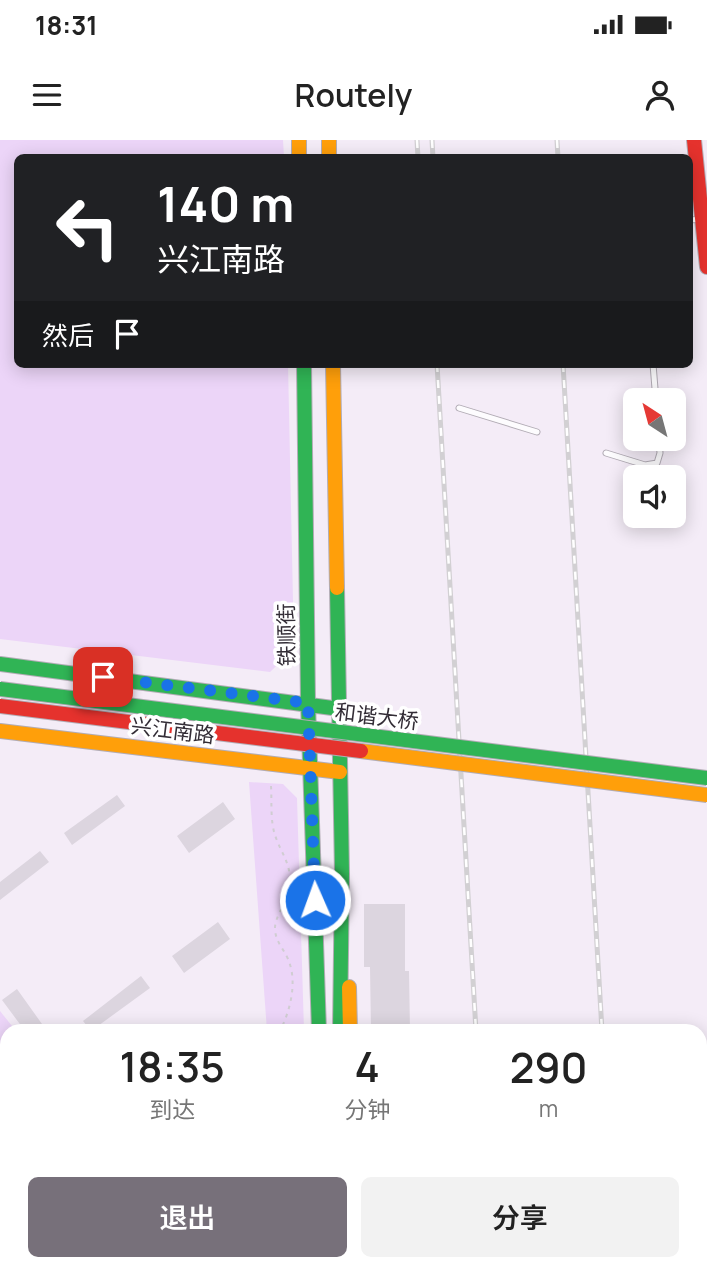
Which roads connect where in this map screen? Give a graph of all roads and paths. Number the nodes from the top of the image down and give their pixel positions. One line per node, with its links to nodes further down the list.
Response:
1 (694, 140): 2 (main road)
2 (696, 219): 3 (main road)
3 (707, 267)
4 (304, 368): 14 (main road, 铁顺街)
5 (333, 368): 16 (main road)
6 (653, 368): 7 (lane)
7 (655, 388)
8 (460, 408): 9 (lane)
9 (537, 432)
10 (660, 452): 11 (lane)
11 (606, 453)
12 (0, 664): 14 (main road, 兴江南路)
13 (0, 689): 20 (main road, 和谐大桥, bridge)
14 (308, 703): 16 (main road, 兴江南路); 18 (main road, 铁顺街)
15 (0, 706): 22 (main road, 和谐大桥, bridge)
16 (340, 709): 19 (main road)
17 (0, 731): 18 (main road, 兴江南路)
18 (311, 768): 19 (main road, 兴江南路); 25 (main road, 铁顺街)
19 (340, 772): 23 (main road)
20 (707, 778)
21 (271, 786): 24 (path)
22 (707, 795)
23 (342, 874): 26 (main road); 27 (main road)
24 (284, 1024)
25 (319, 1024)
26 (340, 1024)
27 (350, 1024)

